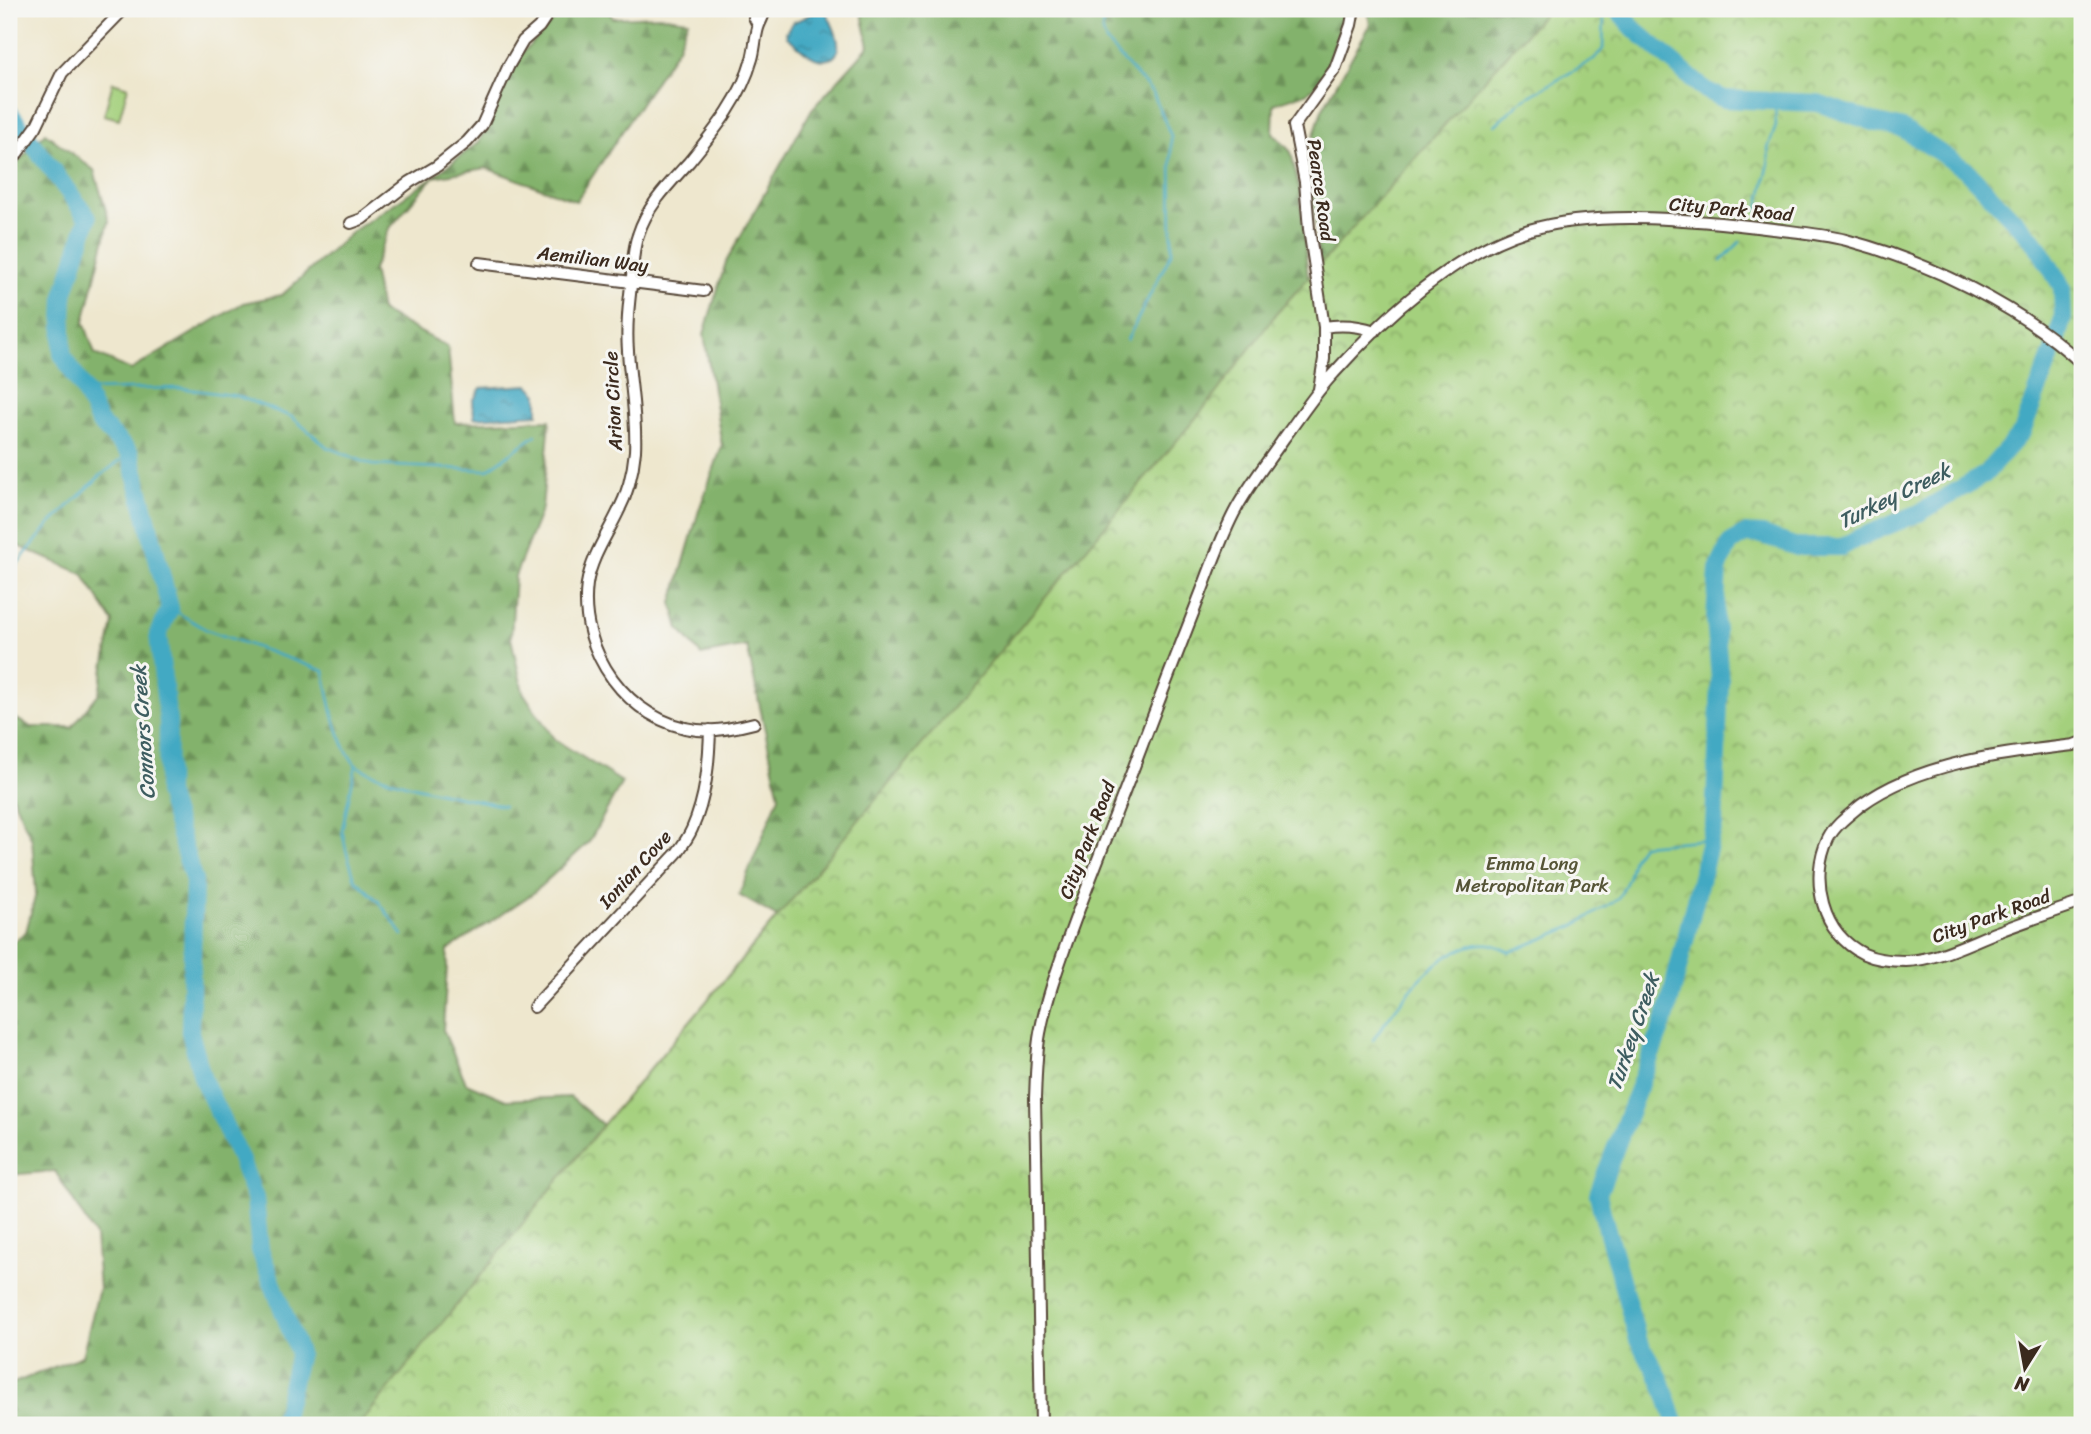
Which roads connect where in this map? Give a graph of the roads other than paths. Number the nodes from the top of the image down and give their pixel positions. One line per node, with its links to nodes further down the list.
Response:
1 (124, 9): 7 (street)
2 (551, 9): 8 (street)
3 (755, 9): 6 (street, Arion Circle)
4 (765, 9): 6 (street, Arion Circle)
5 (1354, 9): 14 (street, Pearce Road)
6 (758, 25): 11 (street, Arion Circle)
7 (9, 165)
8 (351, 223)
9 (479, 263): 11 (street, Aemilian Way)
10 (9, 278): 13 (street)
11 (631, 281): 12 (street, Aemilian Way); 19 (street, Arion Circle)
12 (704, 291)
13 (9, 323)
14 (1324, 327): 15 (street); 17 (street, Pearce Road)
15 (1375, 331): 16 (street, City Park Road); 17 (street, City Park Road)
16 (2082, 364)
17 (1318, 392): 23 (street, City Park Road)
18 (754, 723): 19 (street, Arion Circle)
19 (710, 730): 22 (street, Ionian Cove)
20 (2082, 743): 21 (street, City Park Road)
21 (2082, 902)
22 (534, 1007)
23 (1041, 1425)

